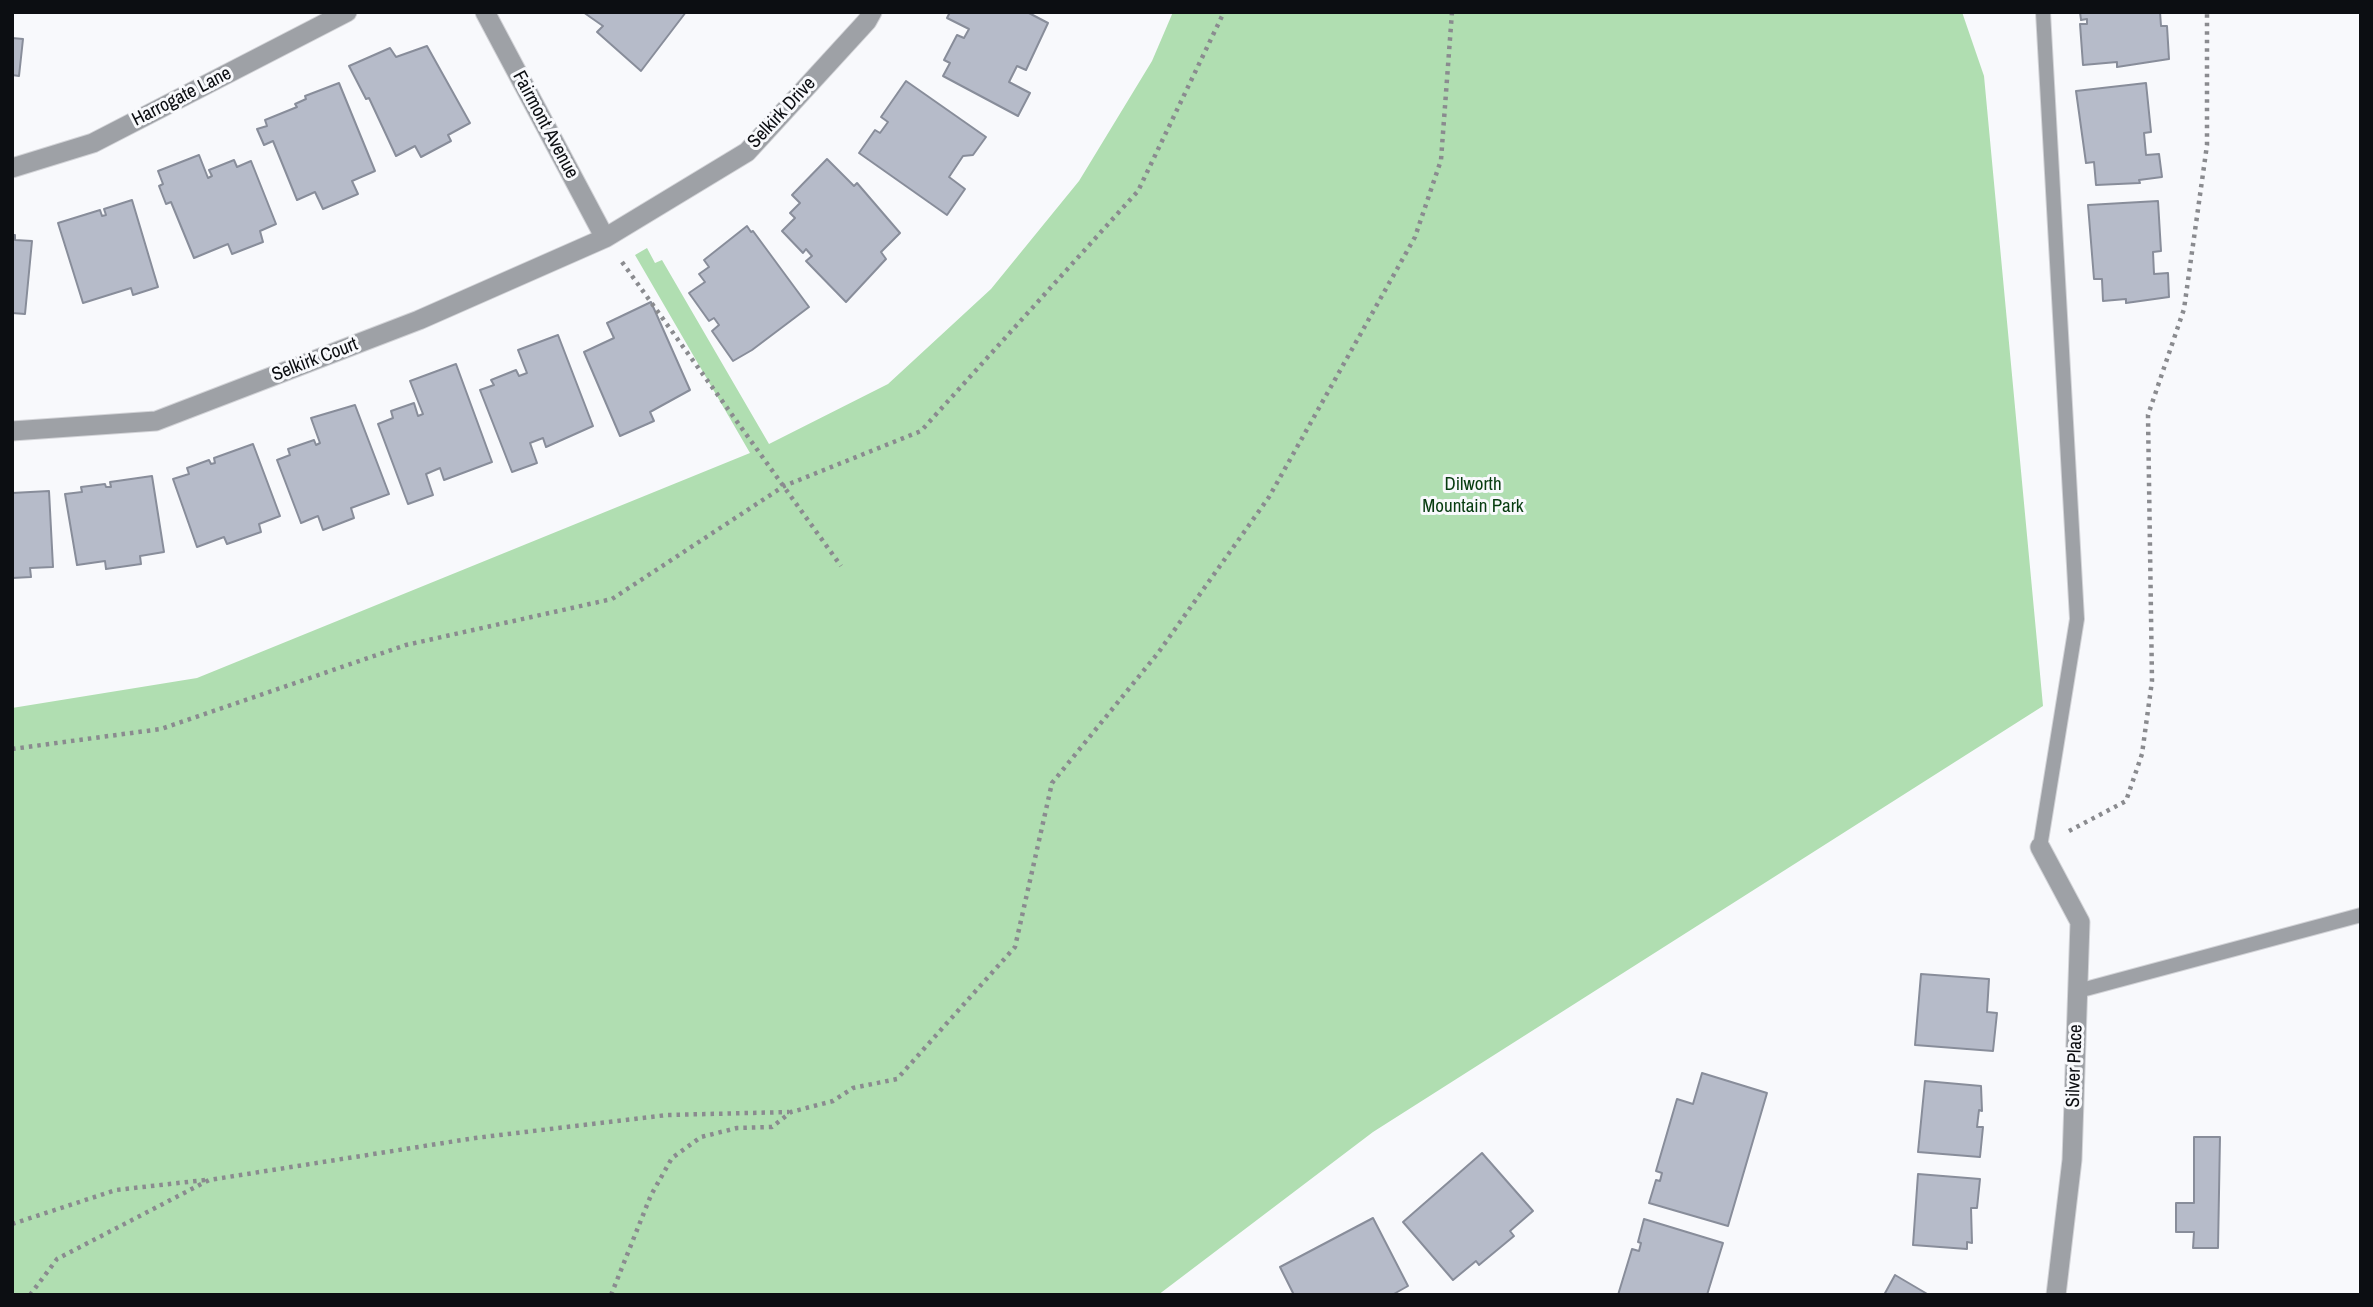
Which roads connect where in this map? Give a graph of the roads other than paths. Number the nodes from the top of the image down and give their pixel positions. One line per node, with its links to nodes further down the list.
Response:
1 (347, 12): 5 (street, Harrogate Lane)
2 (485, 12): 6 (street, Fairmont Avenue)
3 (872, 12): 6 (street, Selkirk Drive)
4 (2043, 12): 8 (lane)
5 (12, 168)
6 (605, 239): 7 (street, Selkirk Court)
7 (12, 430)
8 (2040, 847): 10 (street, Silver Place)
9 (2361, 915): 10 (lane)
10 (2078, 991): 11 (street, Silver Place)
11 (2056, 1295)

